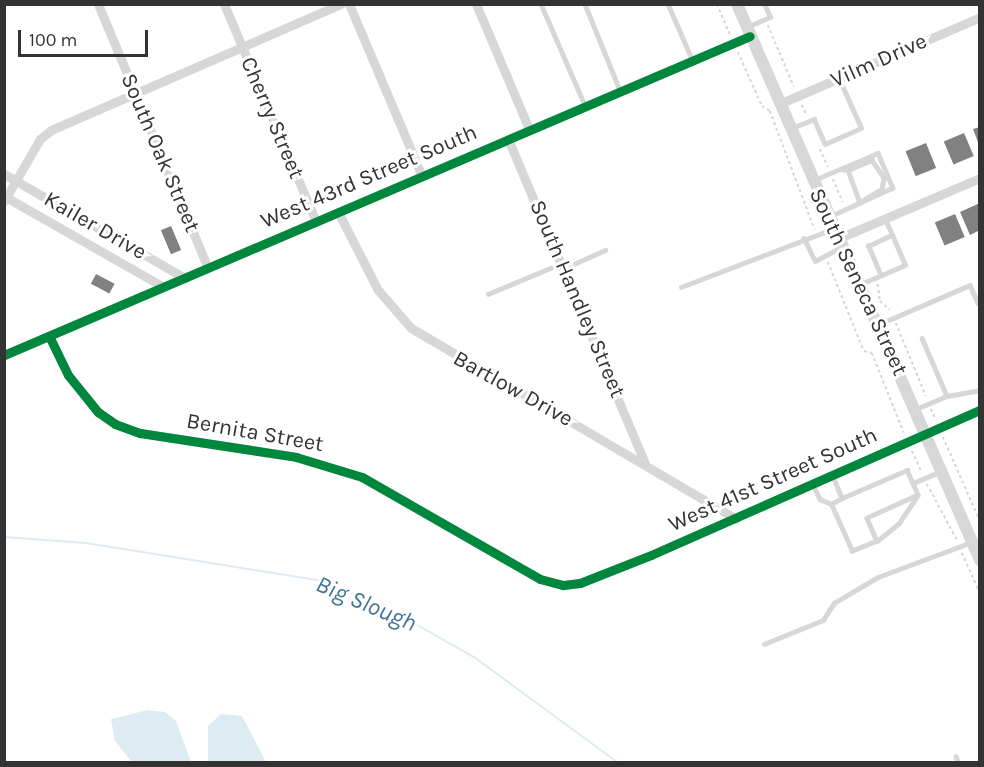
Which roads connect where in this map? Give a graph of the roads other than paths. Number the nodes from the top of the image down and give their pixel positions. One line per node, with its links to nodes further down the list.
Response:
1 (98, 4): 17 (street, South Oak Street)
2 (224, 4): 13 (street, Cherry Street)
3 (341, 4): 13 (street)
4 (350, 4): 26 (street)
5 (476, 4): 20 (street)
6 (541, 4): 19 (lane)
7 (585, 4): 16 (lane)
8 (668, 4): 14 (lane)
9 (737, 4): 12 (street, South Seneca Street)
10 (764, 4): 12 (lane)
11 (980, 17): 15 (street, Vilm Drive)
12 (748, 32): 14 (street, West 43rd Street South); 18 (street, South Seneca Street)
13 (242, 47): 17 (street); 34 (street, Cherry Street)
14 (692, 59): 16 (street, West 43rd Street South)
15 (838, 79): 18 (street, Vilm Drive); 21 (lane)
16 (620, 90): 19 (street, West 43rd Street South)
17 (136, 93): 28 (street); 40 (street, South Oak Street)
18 (779, 104): 21 (street, South Seneca Street)
19 (585, 105): 20 (street, West 43rd Street South)
20 (529, 129): 22 (street, West 43rd Street South)
21 (790, 129): 29 (street, South Seneca Street)
22 (508, 139): 26 (street, West 43rd Street South); 39 (street, South Handley Street)
23 (840, 169): 24 (lane); 29 (lane); 31 (lane)
24 (848, 170): 31 (lane); 31 (lane)
25 (4, 174): 28 (street, Kailer Drive)
26 (422, 176): 32 (street, West 43rd Street South)
27 (980, 178): 33 (street)
28 (16, 181): 30 (street); 42 (street, Kailer Drive)
29 (812, 181): 35 (street, South Seneca Street)
30 (5, 198): 44 (street, Kailer Drive)
31 (858, 202): 35 (lane)
32 (338, 213): 34 (street, West 43rd Street South); 57 (street, Bartlow Drive)
33 (885, 219): 35 (street); 36 (lane)
34 (316, 222): 40 (street, West 43rd Street South)
35 (835, 233): 37 (lane); 37 (lane); 43 (street, South Seneca Street)
36 (892, 235): 41 (lane); 41 (lane)
37 (804, 238): 45 (lane)
38 (605, 250): 39 (lane)
39 (563, 265): 46 (lane); 57 (street, South Handley Street)
40 (208, 268): 42 (street, West 43rd Street South)
41 (881, 276): 43 (lane)
42 (184, 278): 44 (street, West 43rd Street South)
43 (859, 285): 48 (street, South Seneca Street)
44 (162, 286): 49 (street, West 43rd Street South)
45 (681, 286)
46 (488, 294)
47 (978, 303): 48 (lane)
48 (877, 325): 54 (street, South Seneca Street)
49 (49, 336): 51 (street, West 43rd Street South); 69 (street, Bernita Street)
50 (922, 338): 53 (lane)
51 (4, 355)
52 (980, 390): 53 (lane)
53 (947, 396): 54 (lane)
54 (916, 409): 56 (street, South Seneca Street)
55 (980, 410): 56 (street, West 41st Street South)
56 (926, 433): 58 (street, South Seneca Street); 59 (street, West 41st Street South)
57 (644, 461): 65 (street, Bartlow Drive)
58 (942, 471): 60 (lane); 67 (street, South Seneca Street)
59 (832, 476): 61 (street, West 41st Street South); 63 (lane)
60 (913, 483): 62 (lane); 63 (lane)
61 (813, 485): 64 (lane); 65 (street, West 41st Street South)
62 (918, 495): 66 (lane); 66 (lane)
63 (842, 498): 64 (lane)
64 (831, 504): 66 (lane)
65 (736, 519): 69 (street, West 41st Street South)
66 (877, 541)
67 (975, 545): 68 (street, South Seneca Street); 70 (lane)
68 (980, 560)
69 (580, 583)
70 (764, 644)
71 (956, 756): 72 (lane)
72 (958, 762)

